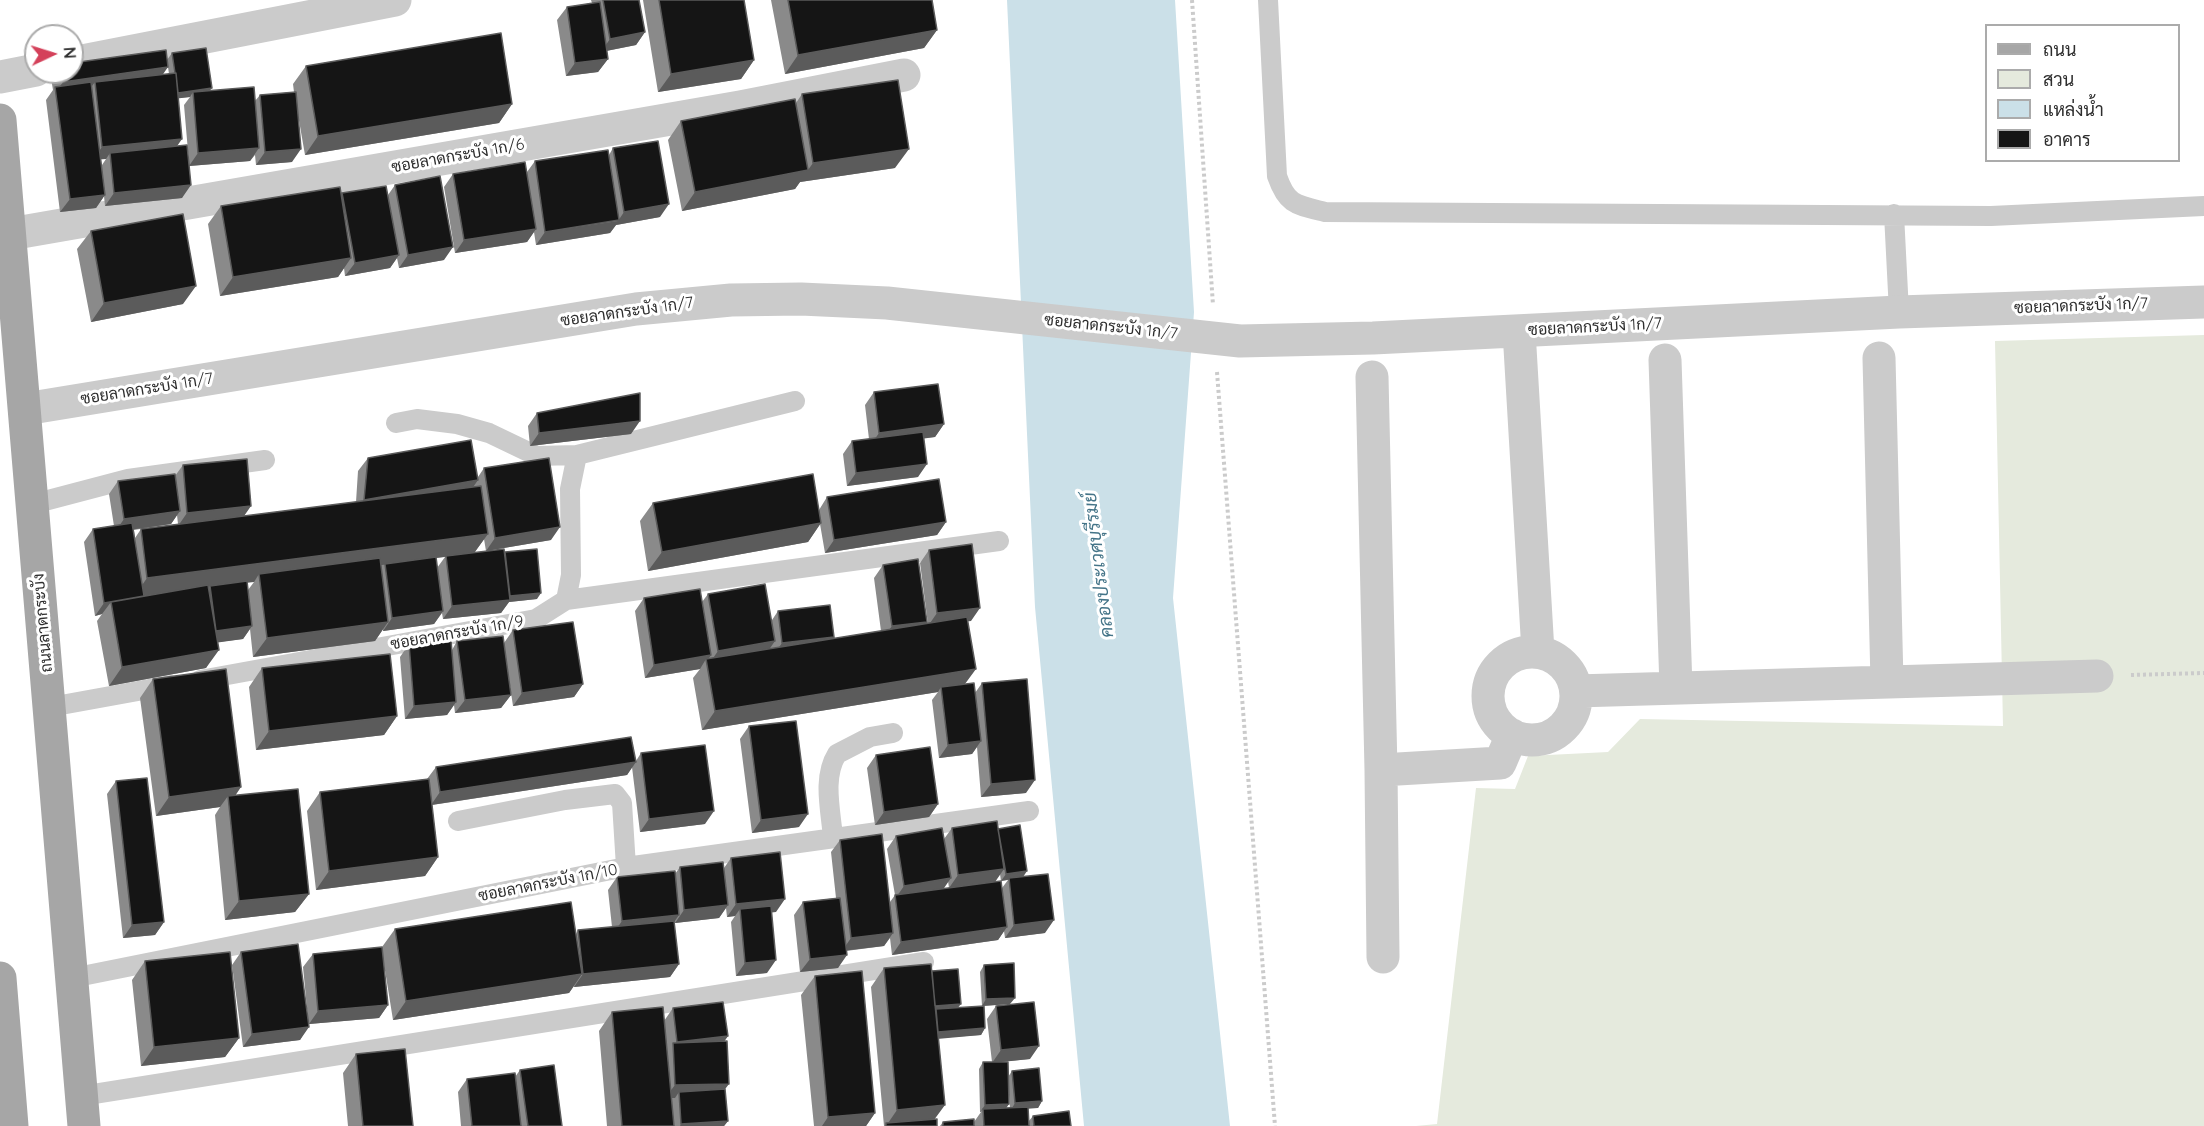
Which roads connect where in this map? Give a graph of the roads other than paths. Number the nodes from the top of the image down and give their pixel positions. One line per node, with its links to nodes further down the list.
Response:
1 (395, 0): 3 (street)
2 (1268, 0): 9 (lane)
3 (84, 61)
4 (24, 72): 6 (street)
5 (904, 75): 10 (street, ซอยลาดกระบัง 1ก/6)
6 (0, 77)
7 (0, 120): 10 (main road, ถนนลาดกระบัง)
8 (2204, 206): 9 (lane)
9 (1894, 214): 12 (lane)
10 (10, 234): 18 (main road, ถนนลาดกระบัง)
11 (2204, 302): 12 (street, ซอยลาดกระบัง 1ก/7)
12 (1899, 312): 13 (street, ซอยลาดกระบัง 1ก/7)
13 (1519, 331): 18 (street, ซอยลาดกระบัง 1ก/7); 25 (street)
14 (1879, 358): 27 (street)
15 (1665, 360): 28 (street)
16 (1372, 377): 33 (street)
17 (795, 401): 20 (lane)
18 (25, 408): 22 (main road, ถนนลาดกระบัง)
19 (396, 423): 20 (lane)
20 (577, 455): 24 (lane)
21 (265, 460): 22 (lane)
22 (33, 504): 30 (main road, ถนนลาดกระบัง)
23 (999, 541): 24 (lane)
24 (566, 600): 30 (lane, ซอยลาดกระบัง 1ก/9)
25 (1538, 652): 29 (street); 32 (street)
26 (2097, 676): 27 (street)
27 (1887, 682): 28 (street)
28 (1676, 688): 29 (street)
29 (1576, 691): 32 (street)
30 (50, 707): 40 (main road, ถนนลาดกระบัง)
31 (893, 733): 36 (lane)
32 (1512, 735): 33 (street)
33 (1381, 770): 38 (street)
34 (1029, 811): 36 (lane, ซอยลาดกระบัง 1ก/10)
35 (458, 822): 37 (lane)
36 (833, 838): 37 (lane, ซอยลาดกระบัง 1ก/10)
37 (626, 867): 40 (lane, ซอยลาดกระบัง 1ก/10)
38 (1383, 957)
39 (924, 962): 42 (lane)
40 (72, 978): 42 (main road, ถนนลาดกระบัง)
41 (0, 988): 43 (main road)
42 (82, 1111)
43 (12, 1126)

